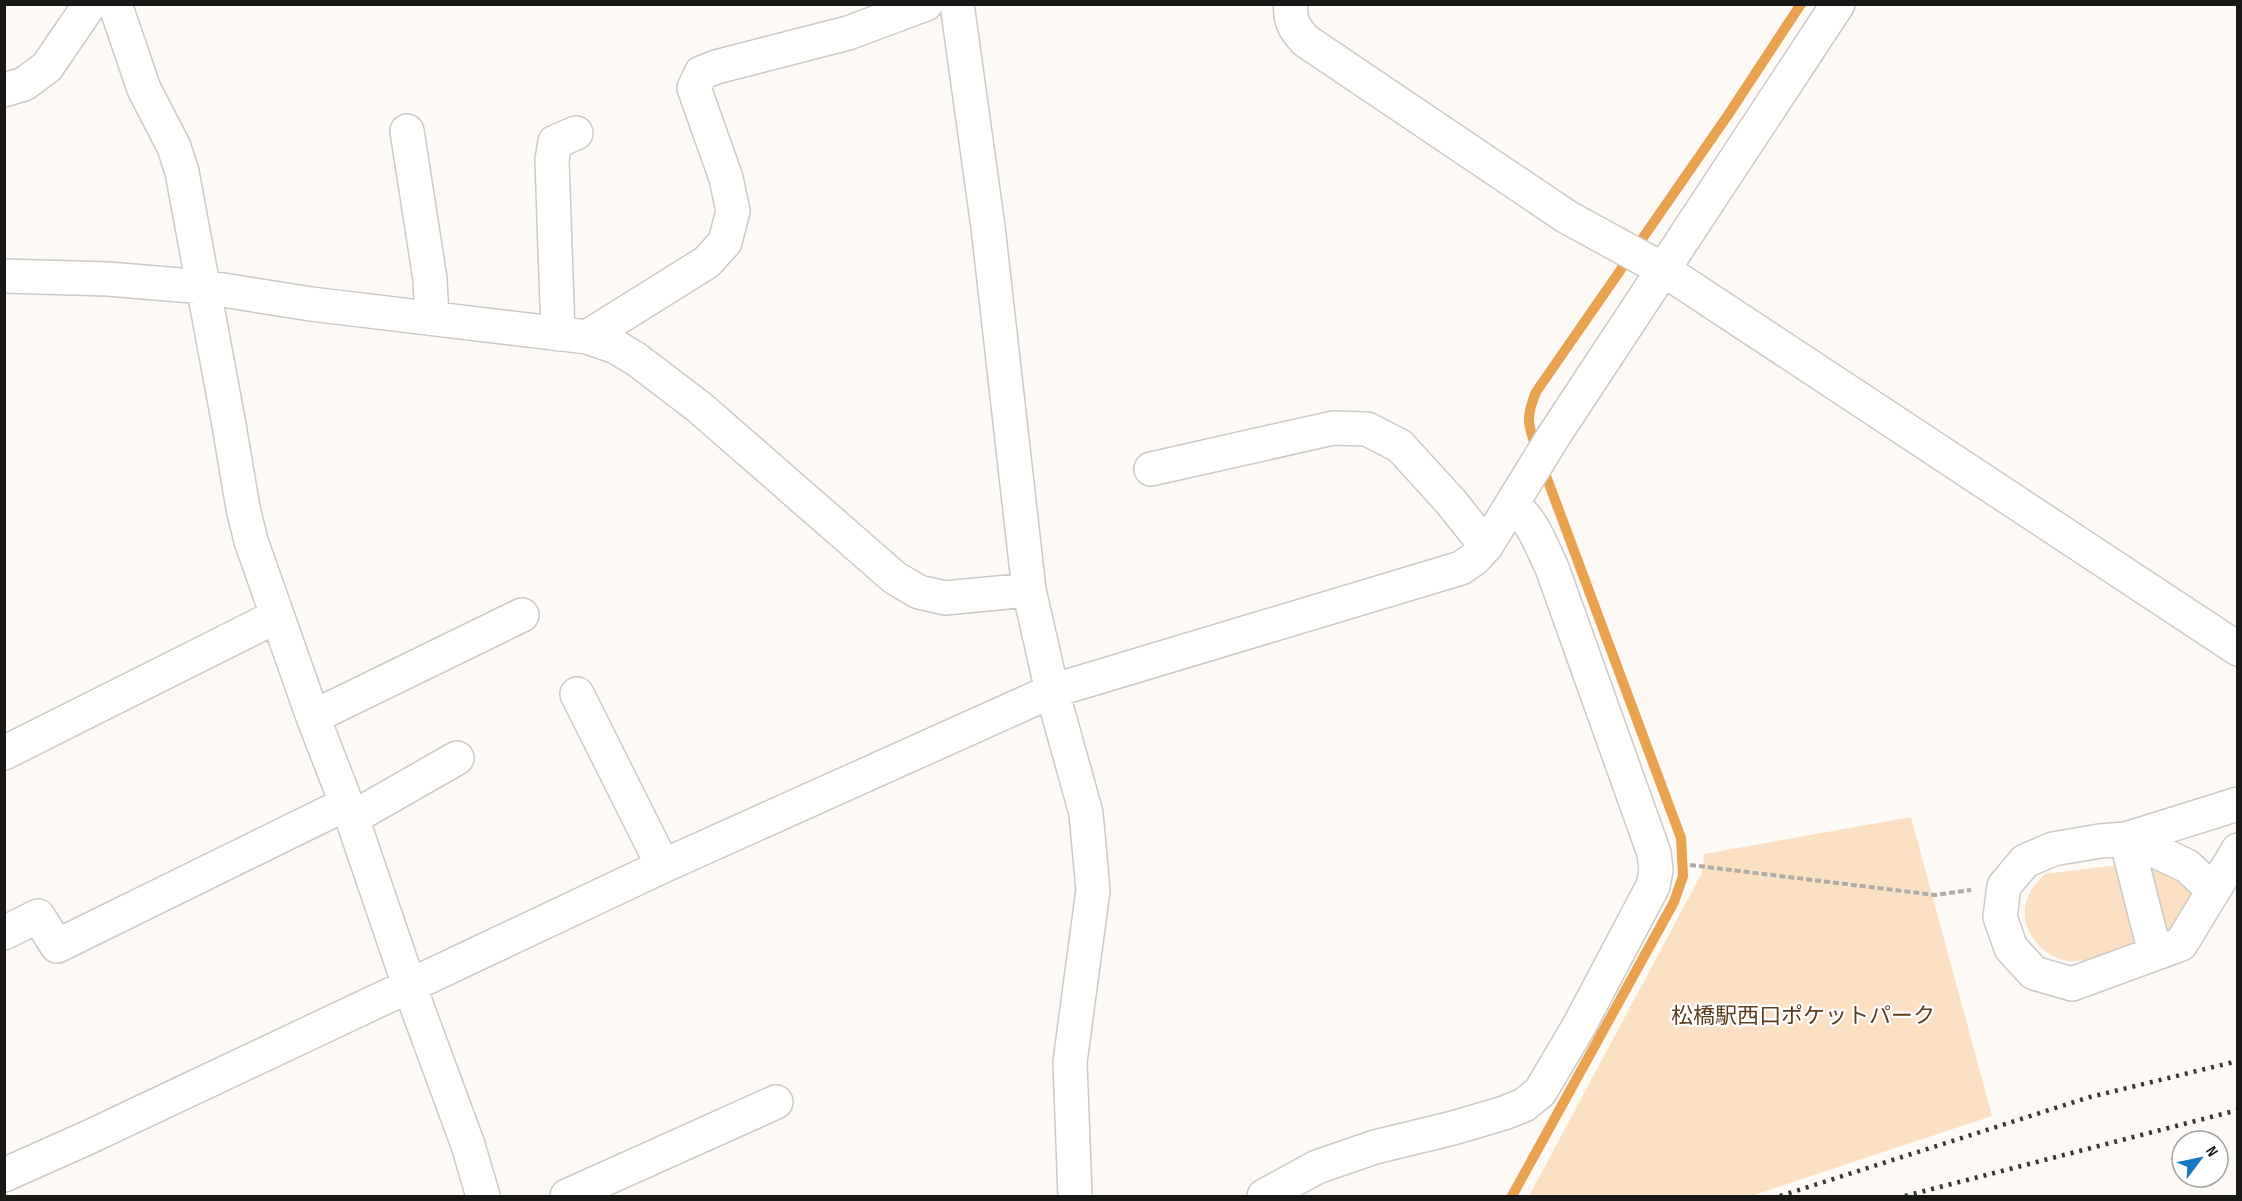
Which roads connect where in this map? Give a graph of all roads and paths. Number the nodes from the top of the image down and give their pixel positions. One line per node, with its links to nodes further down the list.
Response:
1 (90, 4): 7 (street)
2 (115, 4): 12 (street)
3 (926, 4): 14 (street)
4 (957, 4): 18 (street)
5 (1291, 4): 10 (street)
6 (1838, 4): 10 (street)
7 (4, 90)
8 (407, 131): 13 (street)
9 (576, 133): 14 (street)
10 (1644, 259): 16 (street); 21 (street)
11 (4, 276): 12 (street)
12 (204, 287): 13 (street); 20 (street)
13 (432, 318): 14 (street)
14 (573, 335): 18 (street)
15 (1151, 469): 17 (street)
16 (1513, 506): 17 (street); 43 (street)
17 (1486, 546): 22 (street)
18 (1029, 590): 22 (street)
19 (522, 615): 24 (street)
20 (277, 616): 24 (street); 25 (street)
21 (2238, 649)
22 (1052, 691): 32 (street); 40 (street)
23 (577, 693): 32 (street)
24 (313, 717): 28 (street)
25 (4, 753)
26 (457, 758): 28 (street)
27 (2238, 804): 29 (street)
28 (349, 811): 35 (street); 37 (street)
29 (2126, 839): 33 (street); 34 (street); 36 (street)
30 (2238, 850): 34 (street)
31 (1696, 864): 33 (path)
32 (663, 866): 37 (street)
33 (2004, 886): 36 (street)
34 (2213, 890): 36 (street)
35 (4, 933)
36 (2155, 953)
37 (409, 985): 39 (street); 41 (street)
38 (776, 1102): 42 (street)
39 (4, 1175)
40 (1077, 1195)
41 (483, 1197)
42 (567, 1197)
43 (1264, 1197)

